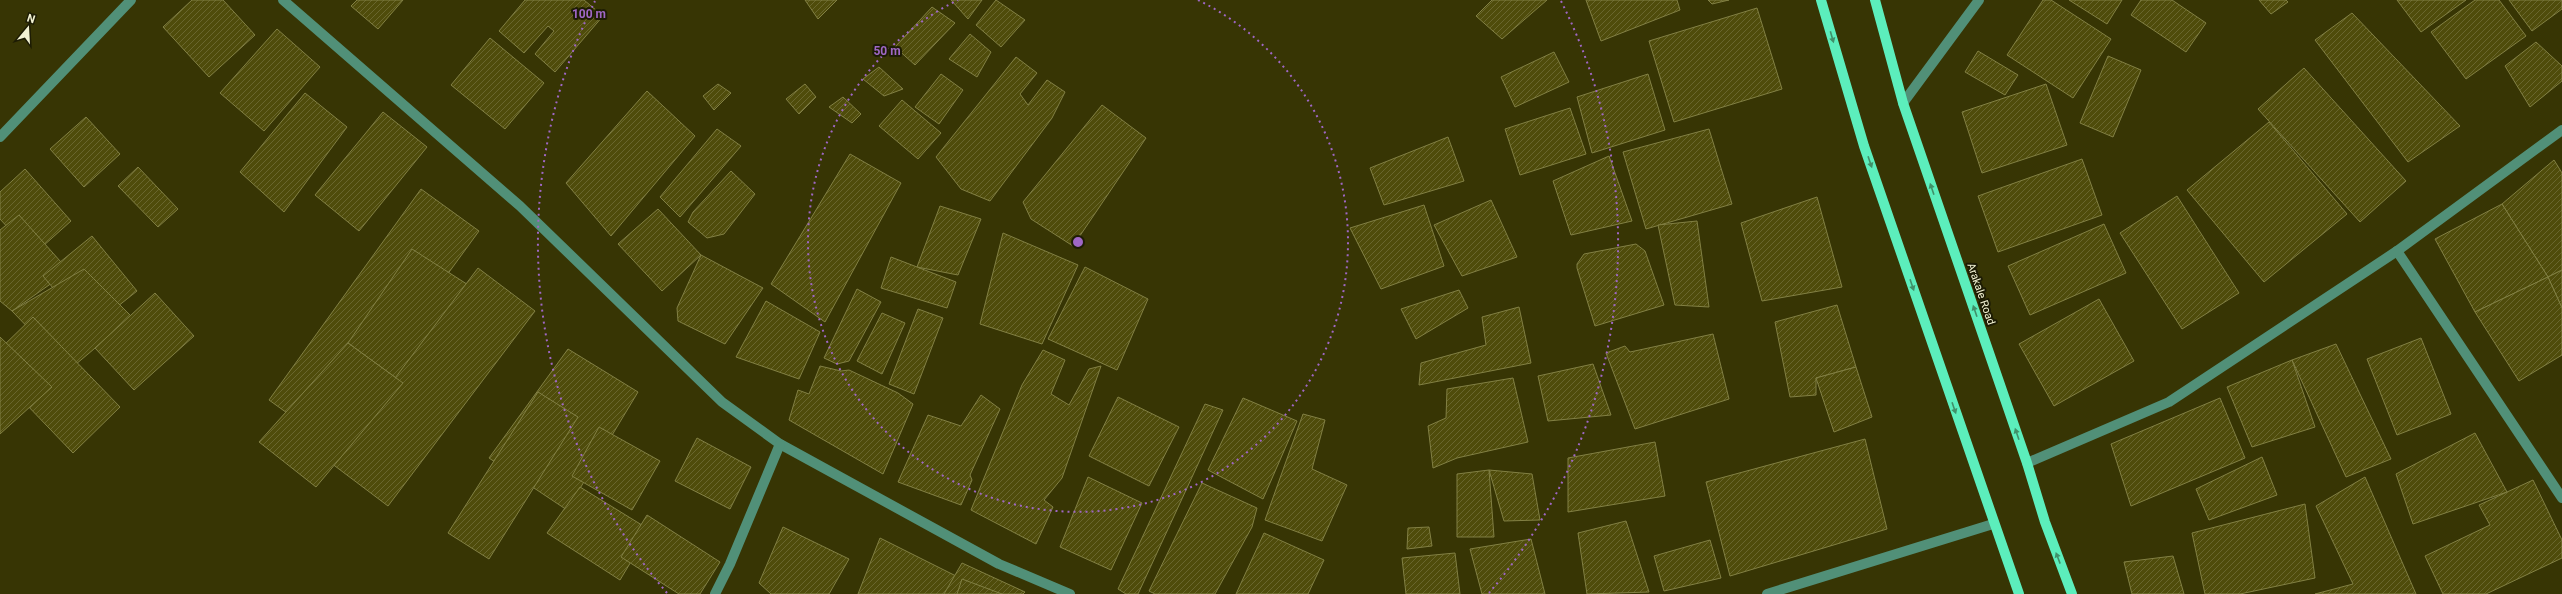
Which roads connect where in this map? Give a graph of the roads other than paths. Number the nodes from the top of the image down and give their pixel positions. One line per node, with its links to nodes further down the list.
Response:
1 (131, 0): 8 (street)
2 (283, 0): 10 (street)
3 (1821, 0): 13 (main road, one-way to 13)
4 (1875, 0): 6 (main road, Arakale Road)
5 (1979, 0): 6 (street)
6 (1903, 103): 11 (main road, Arakale Road, one-way to 6)
7 (2562, 130): 9 (street)
8 (0, 137)
9 (2397, 252): 11 (street); 12 (street)
10 (780, 444): 14 (street); 15 (street)
11 (2027, 463): 18 (main road, Arakale Road, one-way to 11)
12 (2562, 498)
13 (1994, 524): 16 (street); 17 (main road)
14 (714, 594)
15 (1070, 594)
16 (1766, 594)
17 (2019, 594)
18 (2072, 594)

